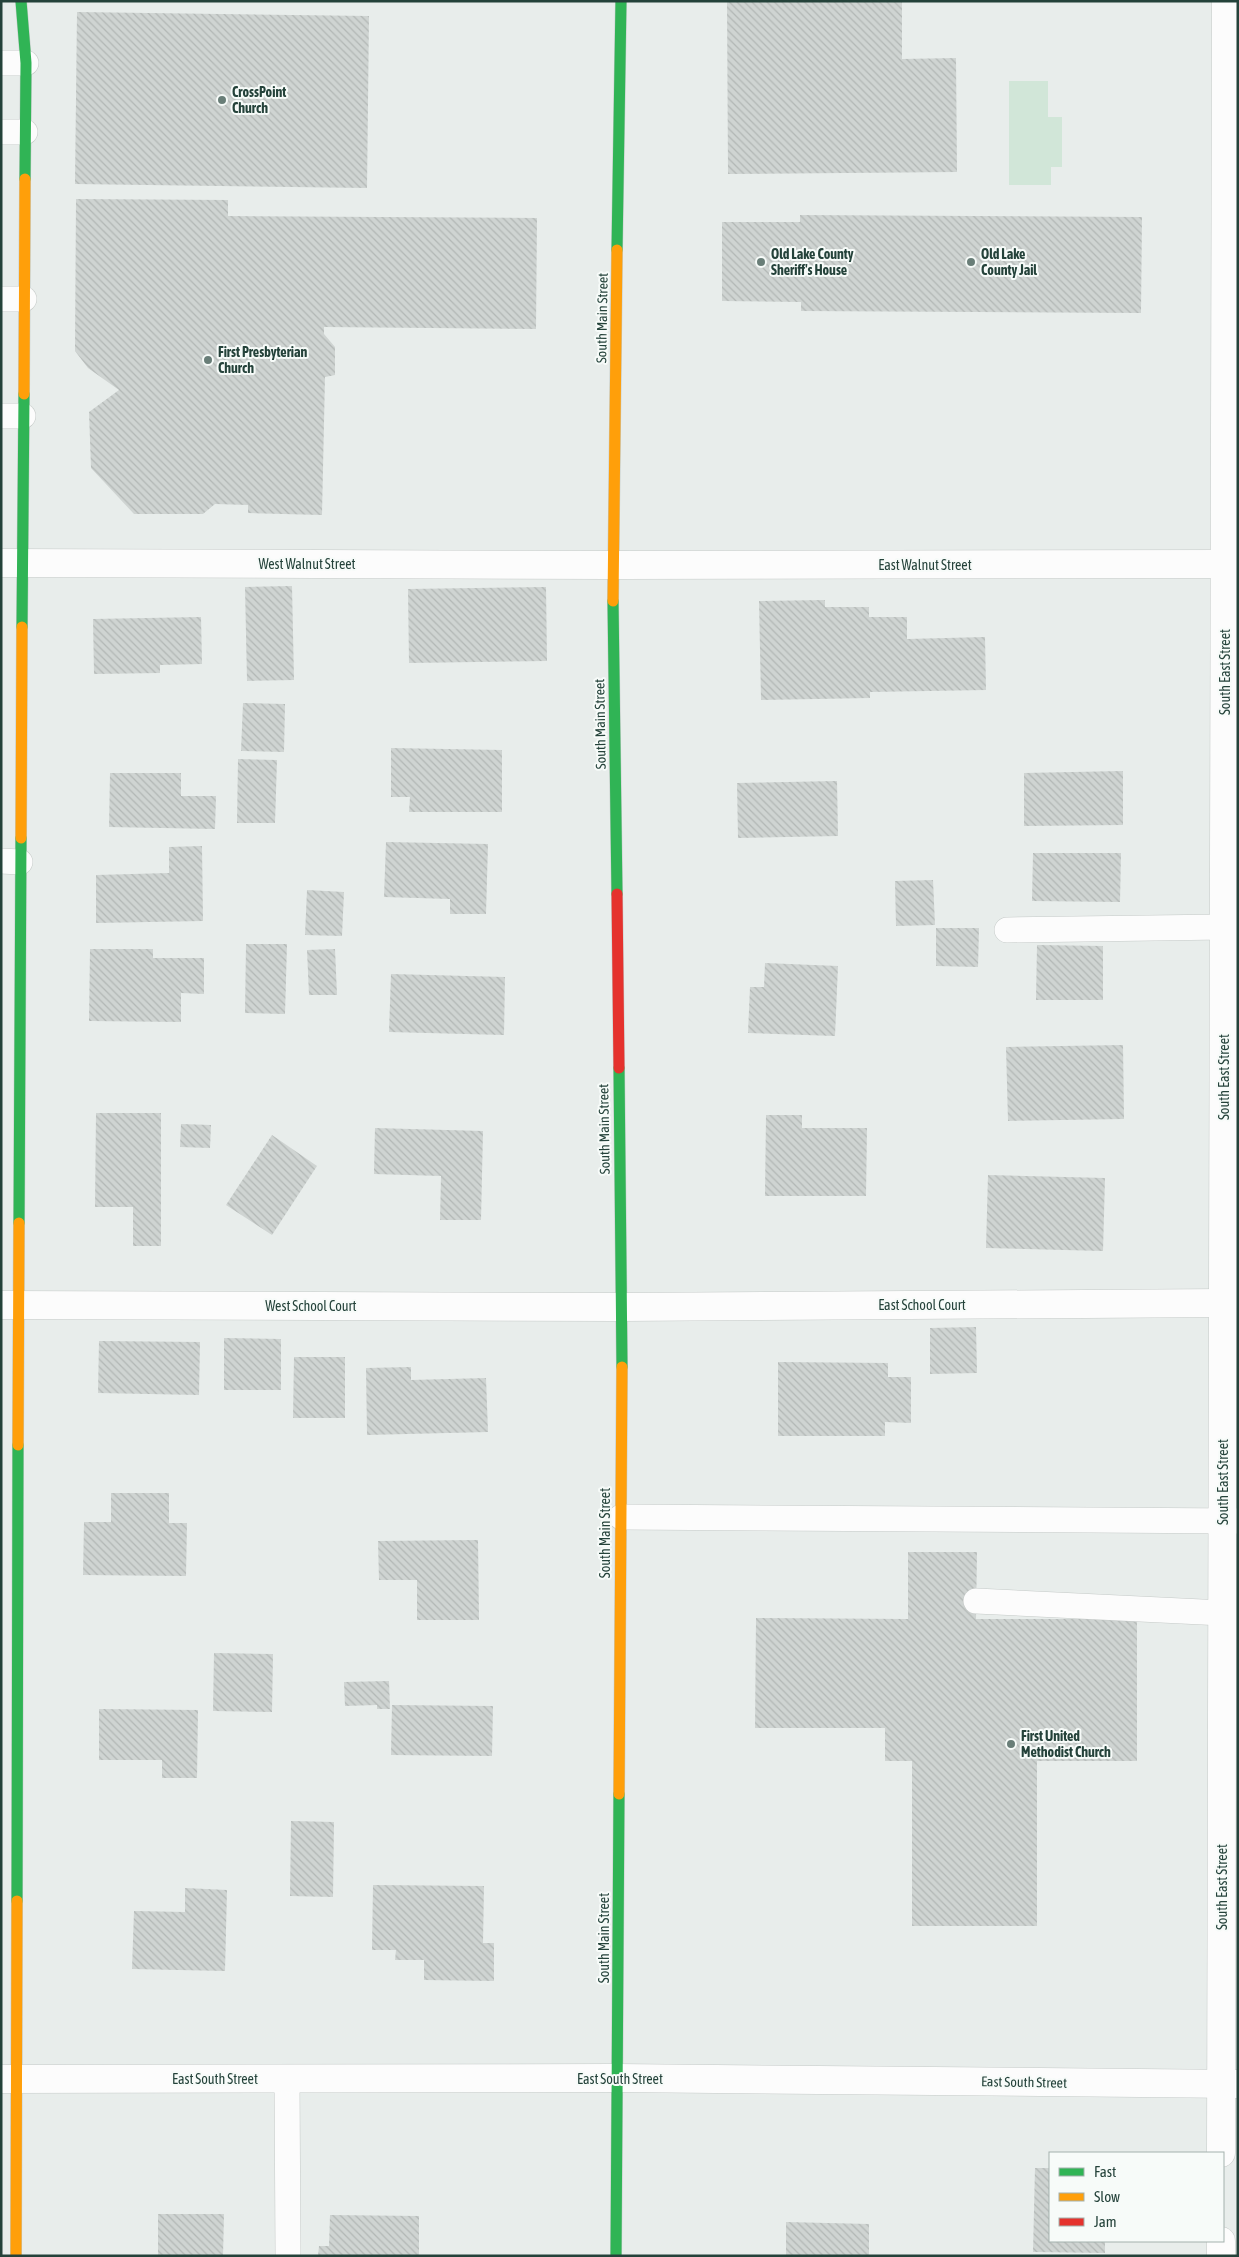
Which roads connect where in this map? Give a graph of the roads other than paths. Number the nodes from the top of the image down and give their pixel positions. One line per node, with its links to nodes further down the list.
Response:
1 (21, 1): 5 (street)
2 (621, 1): 11 (street, South Main Street)
3 (1226, 1): 9 (street, South East Street)
4 (1, 63): 5 (lane)
5 (26, 63): 6 (street)
6 (13, 132): 7 (street)
7 (12, 299): 8 (street)
8 (12, 416): 10 (street)
9 (1232, 464): 12 (street, South East Street)
10 (12, 563): 11 (street, West Walnut Street); 13 (street)
11 (613, 565): 12 (street, East Walnut Street); 18 (street, South Main Street)
12 (1231, 565): 14 (street, South East Street)
13 (11, 862): 17 (street)
14 (1224, 927): 15 (lane); 16 (street, South East Street)
15 (1007, 930)
16 (1230, 1303): 18 (street, East School Court); 20 (street, South East Street)
17 (10, 1306): 18 (street, West School Court); 24 (street)
18 (622, 1307): 19 (street, South Main Street)
19 (621, 1517): 20 (lane); 23 (street, South Main Street)
20 (1230, 1521): 22 (street, South East Street)
21 (976, 1601): 22 (lane)
22 (1223, 1613): 26 (street, South East Street)
23 (618, 2078): 25 (street, East South Street); 26 (street, East South Street); 31 (street, South Main Street)
24 (9, 2079): 25 (street, East South Street); 29 (street)
25 (286, 2079): 30 (lane)
26 (1229, 2084): 27 (street, South East Street)
27 (1221, 2152)
28 (1221, 2242): 32 (street)
29 (16, 2256)
30 (288, 2256)
31 (616, 2256)
32 (1221, 2256)

